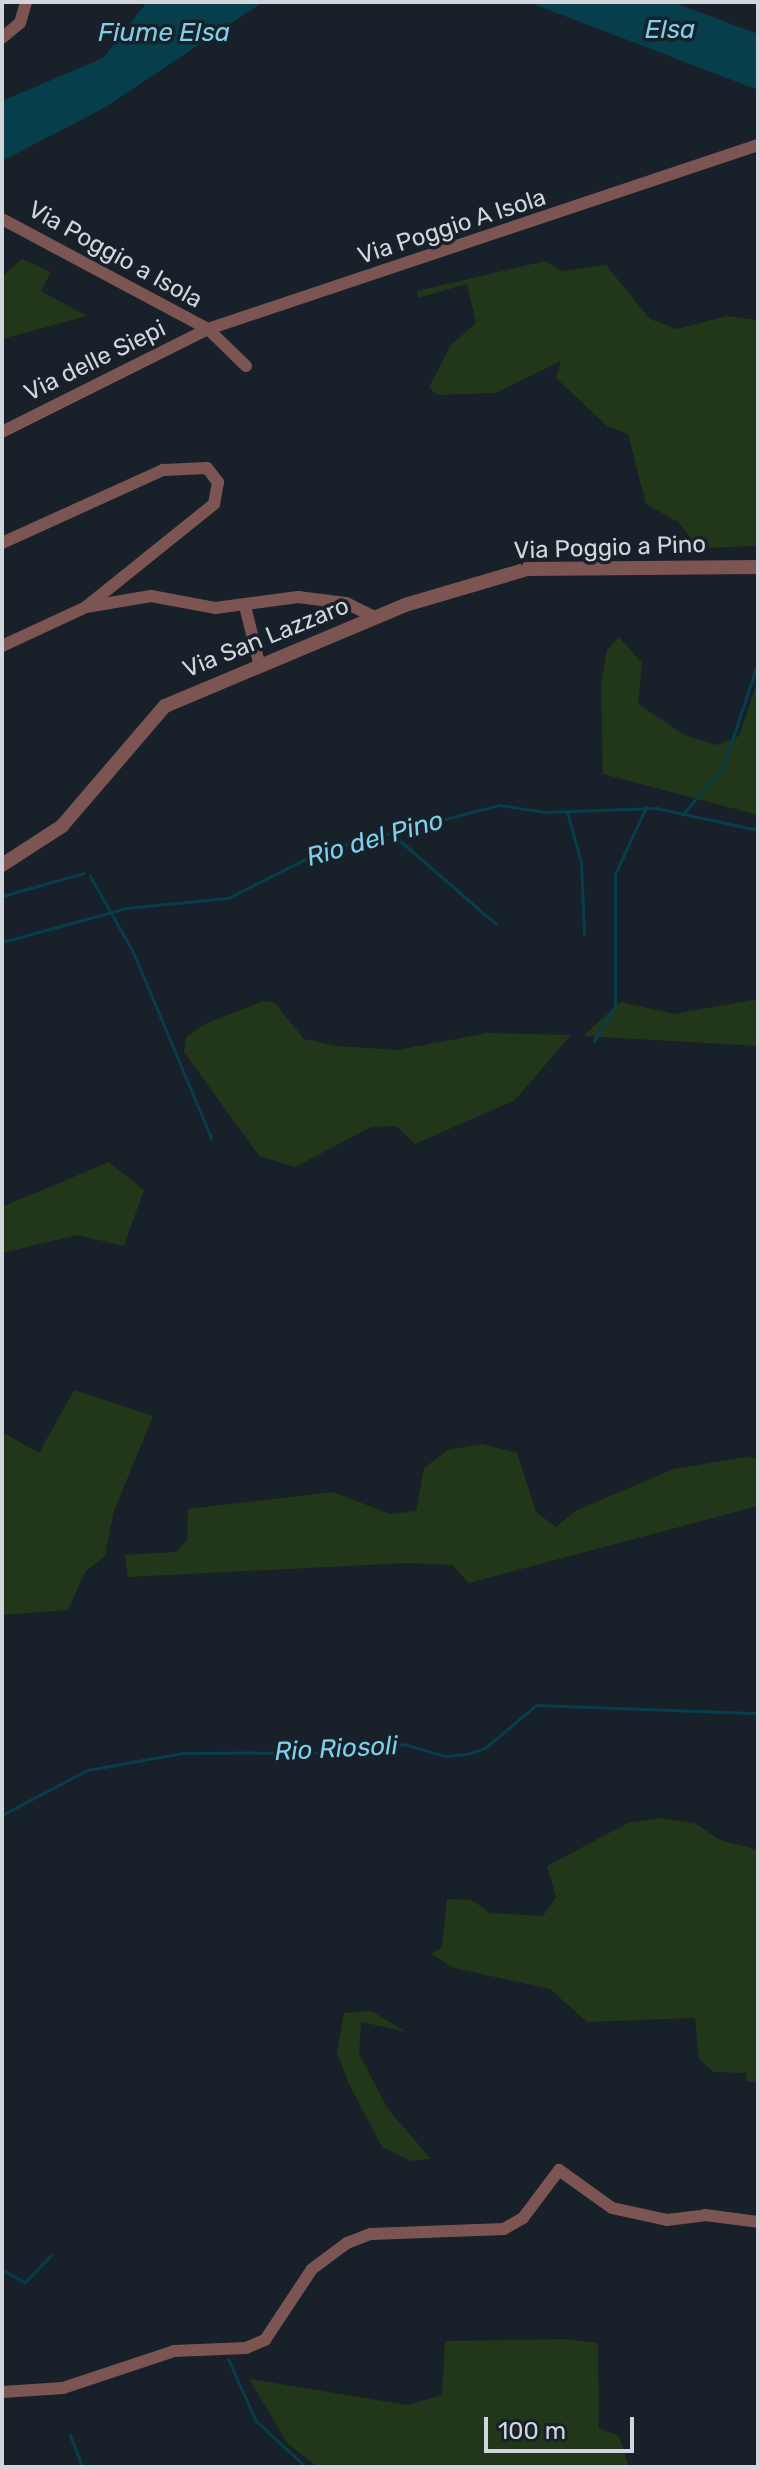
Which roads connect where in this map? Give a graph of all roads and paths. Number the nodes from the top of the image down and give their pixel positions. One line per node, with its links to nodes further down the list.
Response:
1 (26, 2): 2 (street)
2 (2, 38)
3 (758, 145): 5 (street, Via Poggio A Isola)
4 (2, 219): 5 (street, Via Poggio a Isola)
5 (208, 329): 6 (street, Via Poggio A Isola); 7 (street, Via delle Siepi)
6 (246, 366)
7 (2, 432)
8 (4, 540): 11 (street)
9 (758, 567): 12 (street, Via Poggio a Pino)
10 (245, 606): 11 (street); 12 (street); 14 (street)
11 (86, 607): 13 (street)
12 (375, 617): 14 (street, Via San Lazzaro)
13 (2, 646)
14 (259, 663): 15 (street, Via San Lazzaro)
15 (2, 865)
16 (758, 2222): 17 (street)
17 (2, 2392)

